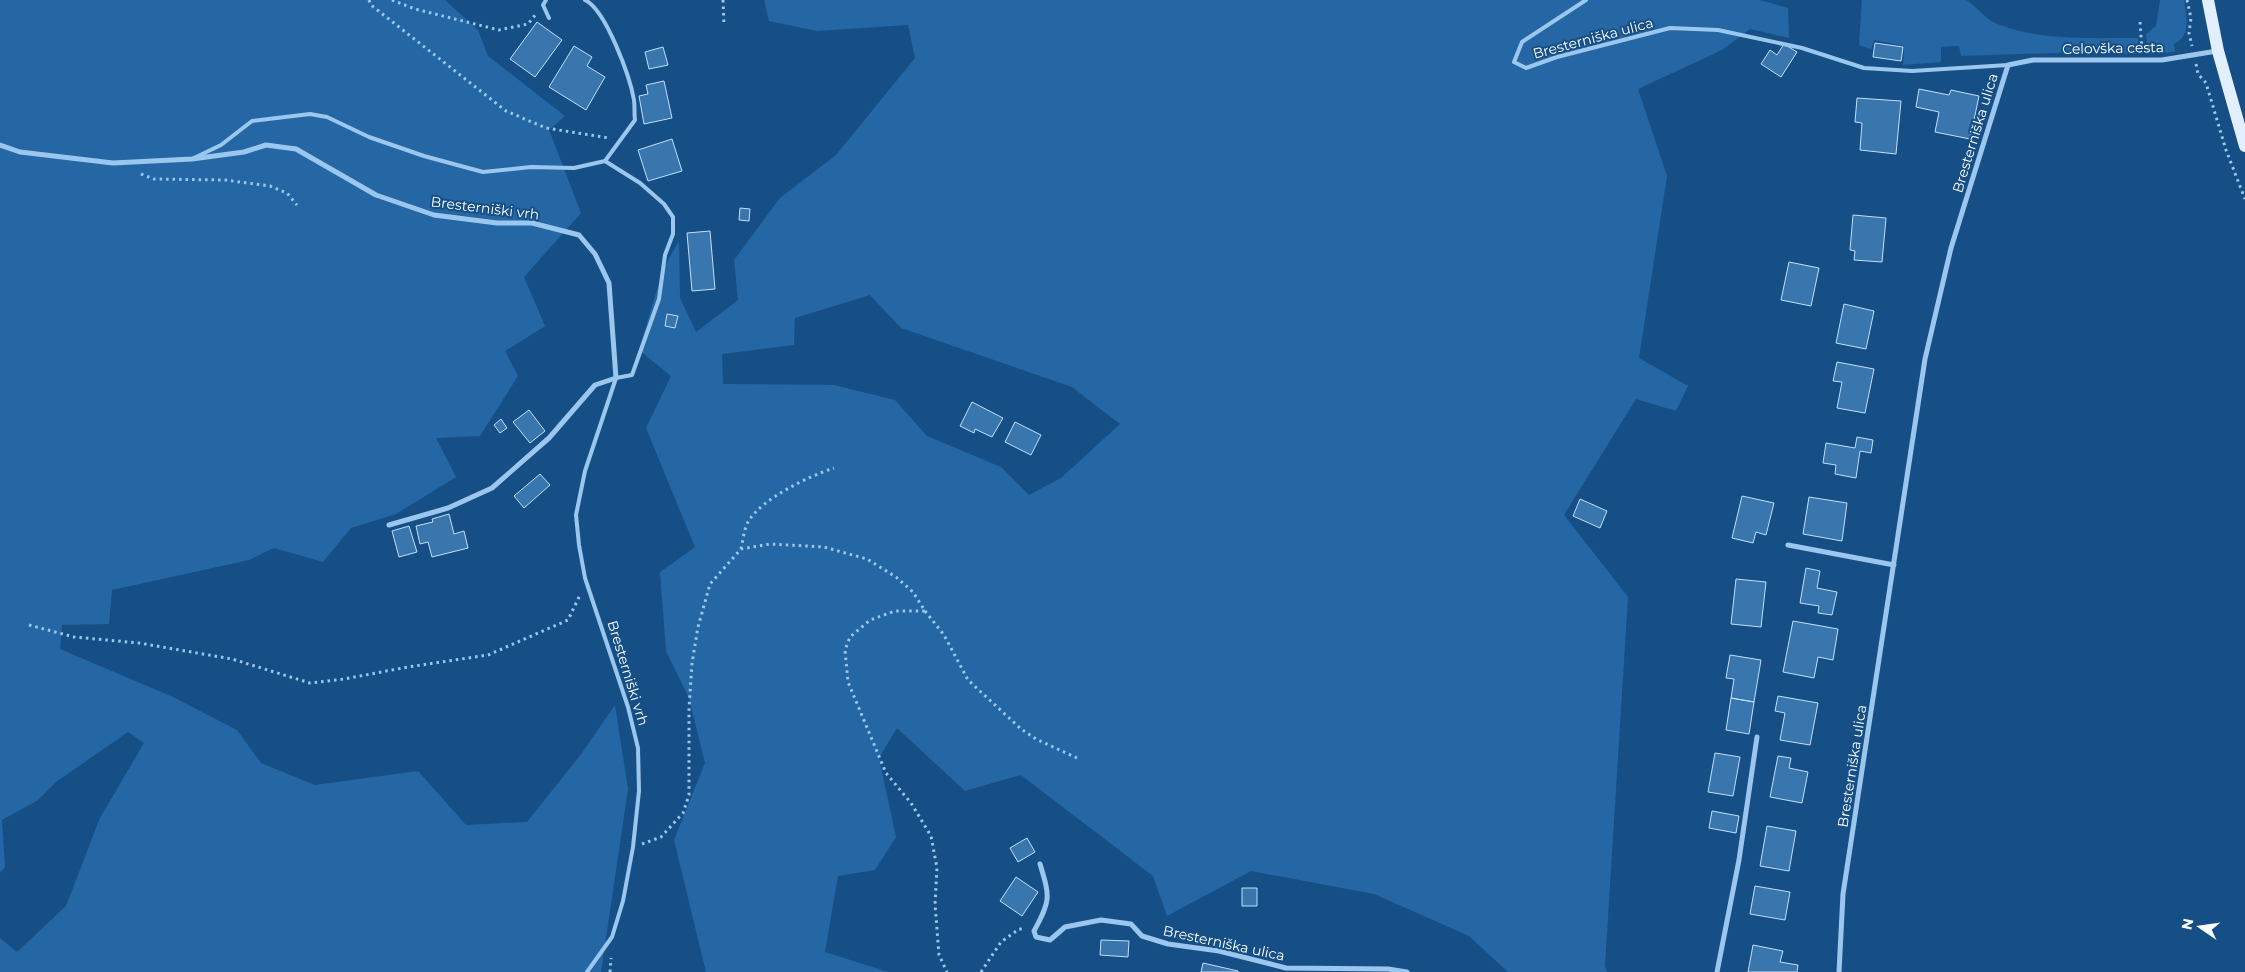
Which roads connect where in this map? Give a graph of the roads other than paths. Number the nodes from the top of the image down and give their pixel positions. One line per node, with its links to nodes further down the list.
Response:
1 (546, 0): 5 (lane)
2 (585, 0): 11 (lane)
3 (1586, 0): 7 (lane, Bresterniška ulica)
4 (2208, 0): 6 (main road)
5 (549, 18)
6 (2218, 51): 7 (street, Celovška cesta); 9 (main road)
7 (2008, 65): 15 (street, Bresterniška ulica)
8 (0, 145): 10 (street, Bresterniški vrh)
9 (2245, 146)
10 (192, 158): 11 (lane, Bresterniški vrh); 12 (street, Bresterniški vrh)
11 (605, 160): 12 (lane)
12 (616, 378): 13 (street); 18 (lane, Bresterniški vrh)
13 (389, 525)
14 (1788, 545): 15 (street)
15 (1894, 565): 21 (street, Bresterniška ulica)
16 (1757, 737): 20 (street)
17 (1040, 864): 19 (street, Bresterniška ulica)
18 (587, 972)
19 (1406, 972)
20 (1717, 972)
21 (1838, 972)

